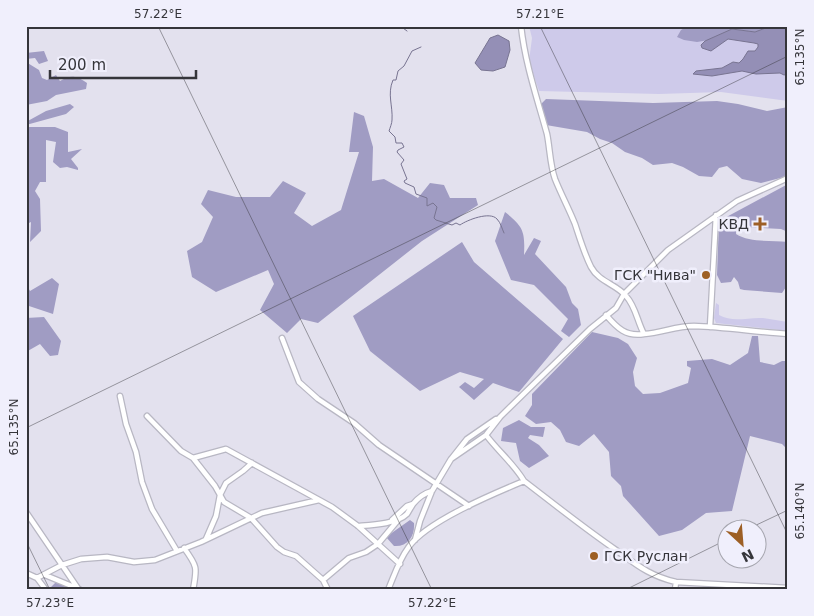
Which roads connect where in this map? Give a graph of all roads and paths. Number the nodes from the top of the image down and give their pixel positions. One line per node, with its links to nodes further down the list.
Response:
1 (520, 26): 4 (street)
2 (788, 178): 3 (street)
3 (716, 215): 4 (street); 6 (street)
4 (624, 294): 5 (street); 7 (street)
5 (606, 316): 7 (street); 12 (street)
6 (710, 327): 7 (street); 8 (street)
7 (644, 334)
8 (788, 334)
9 (282, 338): 18 (street)
10 (120, 396): 33 (street)
11 (147, 416): 14 (street)
12 (500, 417): 13 (street); 15 (street)
13 (486, 435): 15 (street); 17 (street)
14 (193, 458): 16 (street); 20 (street)
15 (451, 460): 18 (street)
16 (252, 463): 20 (street); 21 (street)
17 (524, 481): 23 (street); 40 (street)
18 (436, 483): 19 (street); 23 (street)
19 (432, 490): 22 (street); 30 (street)
20 (220, 495): 25 (street); 29 (street)
21 (319, 500): 25 (street); 28 (street)
22 (413, 503): 26 (street); 27 (street)
23 (469, 506): 30 (street)
24 (26, 512): 35 (street)
25 (252, 518): 29 (street); 39 (street)
26 (399, 519): 27 (street); 31 (street)
27 (391, 521): 28 (street)
28 (358, 526): 31 (street)
29 (206, 539): 32 (street)
30 (415, 540): 34 (street)
31 (378, 544): 34 (street); 39 (street)
32 (184, 548): 33 (street); 44 (street)
33 (176, 551): 35 (street)
34 (400, 564): 46 (street)
35 (62, 565): 37 (street); 43 (street)
36 (26, 573): 38 (street)
37 (45, 575): 38 (street); 43 (street)
38 (37, 578): 42 (street)
39 (323, 580): 45 (street)
40 (676, 582): 41 (street); 47 (street)
41 (788, 588)
42 (46, 590)
43 (80, 590)
44 (193, 590)
45 (328, 590)
46 (388, 590)
47 (675, 590)

